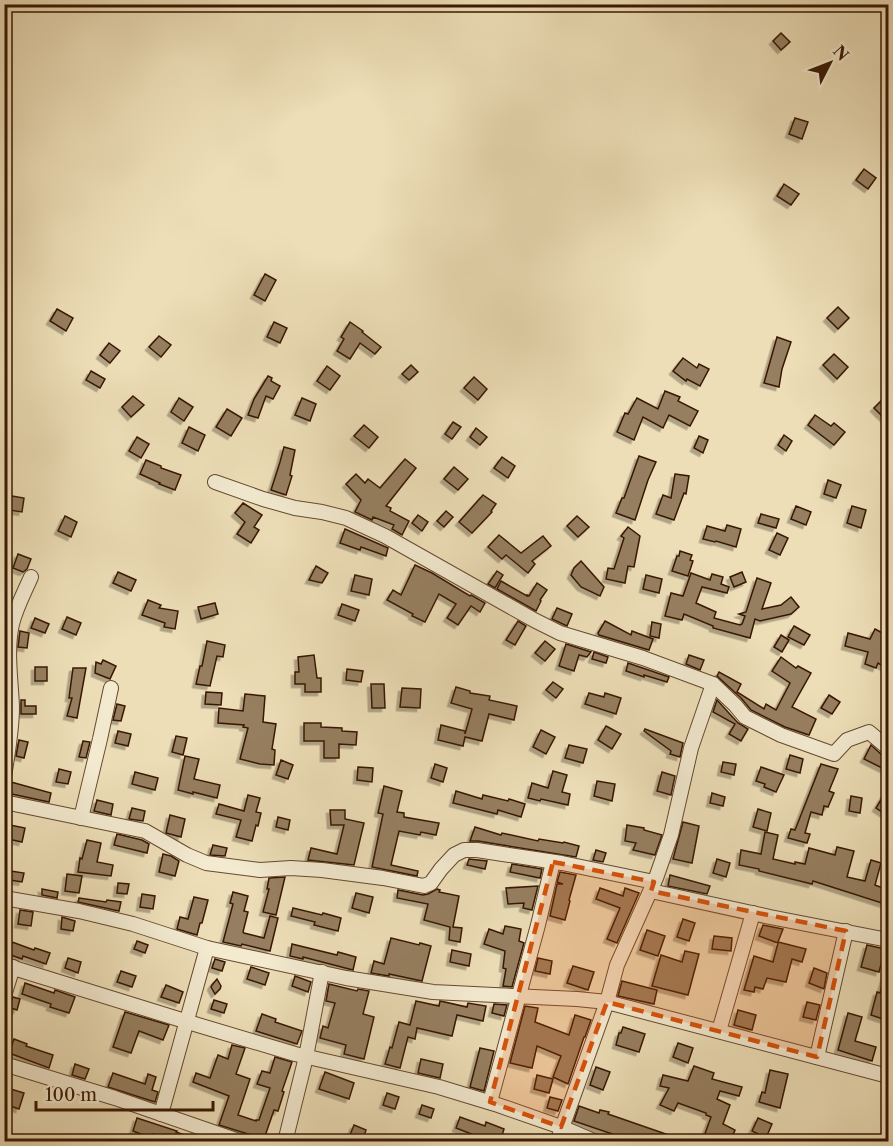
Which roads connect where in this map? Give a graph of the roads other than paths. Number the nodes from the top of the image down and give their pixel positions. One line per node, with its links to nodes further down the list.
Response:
1 (215, 482): 3 (street)
2 (31, 577): 6 (street)
3 (713, 684): 5 (street); 10 (street)
4 (111, 688): 8 (street)
5 (888, 748)
6 (4, 776)
7 (4, 801): 8 (street)
8 (81, 818): 9 (street)
9 (553, 862): 10 (street); 19 (street)
10 (653, 886): 12 (street); 20 (street)
11 (4, 898): 15 (street)
12 (753, 913): 13 (street); 22 (street)
13 (846, 931): 14 (street); 24 (street)
14 (888, 940)
15 (207, 948): 17 (street); 21 (street)
16 (9, 966): 18 (street); 21 (street)
17 (322, 972): 19 (street); 23 (street)
18 (4, 996)
19 (519, 996): 20 (street); 27 (street)
20 (607, 1002): 22 (street); 29 (street)
21 (188, 1022): 23 (street); 28 (street)
22 (719, 1031): 24 (street)
23 (306, 1057): 27 (street); 31 (street)
24 (817, 1057): 26 (street)
25 (4, 1064): 28 (street)
26 (888, 1076)
27 (490, 1102): 29 (street)
28 (161, 1114): 30 (street)
29 (561, 1127): 32 (street); 33 (street)
30 (242, 1142)
31 (285, 1142)
32 (557, 1142)
33 (596, 1142)

